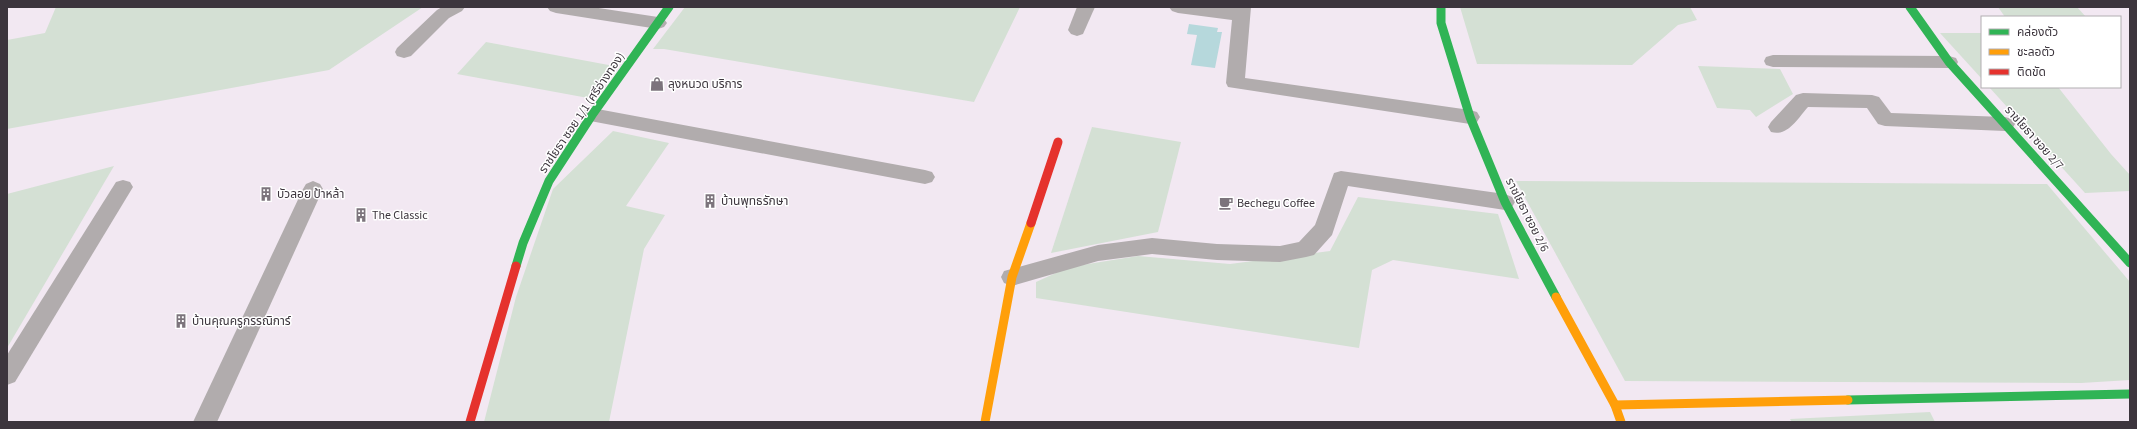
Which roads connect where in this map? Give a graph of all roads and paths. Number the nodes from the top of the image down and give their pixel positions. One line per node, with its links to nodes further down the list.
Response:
1 (456, 7): 11 (lane)
2 (556, 7): 9 (lane)
3 (669, 7): 9 (street, ราชโยธา ซอย 1/1 (ศรีอ่างทอง))
4 (1086, 7): 10 (lane)
5 (1178, 7): 8 (lane)
6 (1441, 7): 15 (street, ราชโยธา ซอย 2/6)
7 (1910, 7): 13 (street, ราชโยธา ซอย 2/7)
8 (1241, 11): 15 (lane)
9 (658, 23): 14 (street, ราชโยธา ซอย 1/1 (ศรีอ่างทอง))
10 (1077, 30)
11 (404, 52)
12 (1773, 61): 13 (lane)
13 (1949, 62): 16 (street, ราชโยธา ซอย 2/7)
14 (592, 115): 19 (lane); 29 (street, ราชโยธา ซอย 1/1 (ศรีอ่างทอง))
15 (1470, 116): 22 (street, ราชโยธา ซอย 2/6)
16 (2005, 124): 17 (lane); 23 (street, ราชโยธา ซอย 2/7)
17 (1778, 127)
18 (1058, 142): 24 (street)
19 (925, 177)
20 (124, 187): 25 (lane)
21 (313, 189): 28 (lane)
22 (1505, 202): 24 (lane); 27 (street, ราชโยธา ซอย 2/6)
23 (2130, 263)
24 (1012, 277): 30 (street)
25 (7, 375)
26 (2130, 394): 27 (street)
27 (1615, 405): 31 (street, ราชโยธา ซอย 2/6)
28 (205, 422)
29 (470, 422)
30 (985, 422)
31 (1621, 422)

